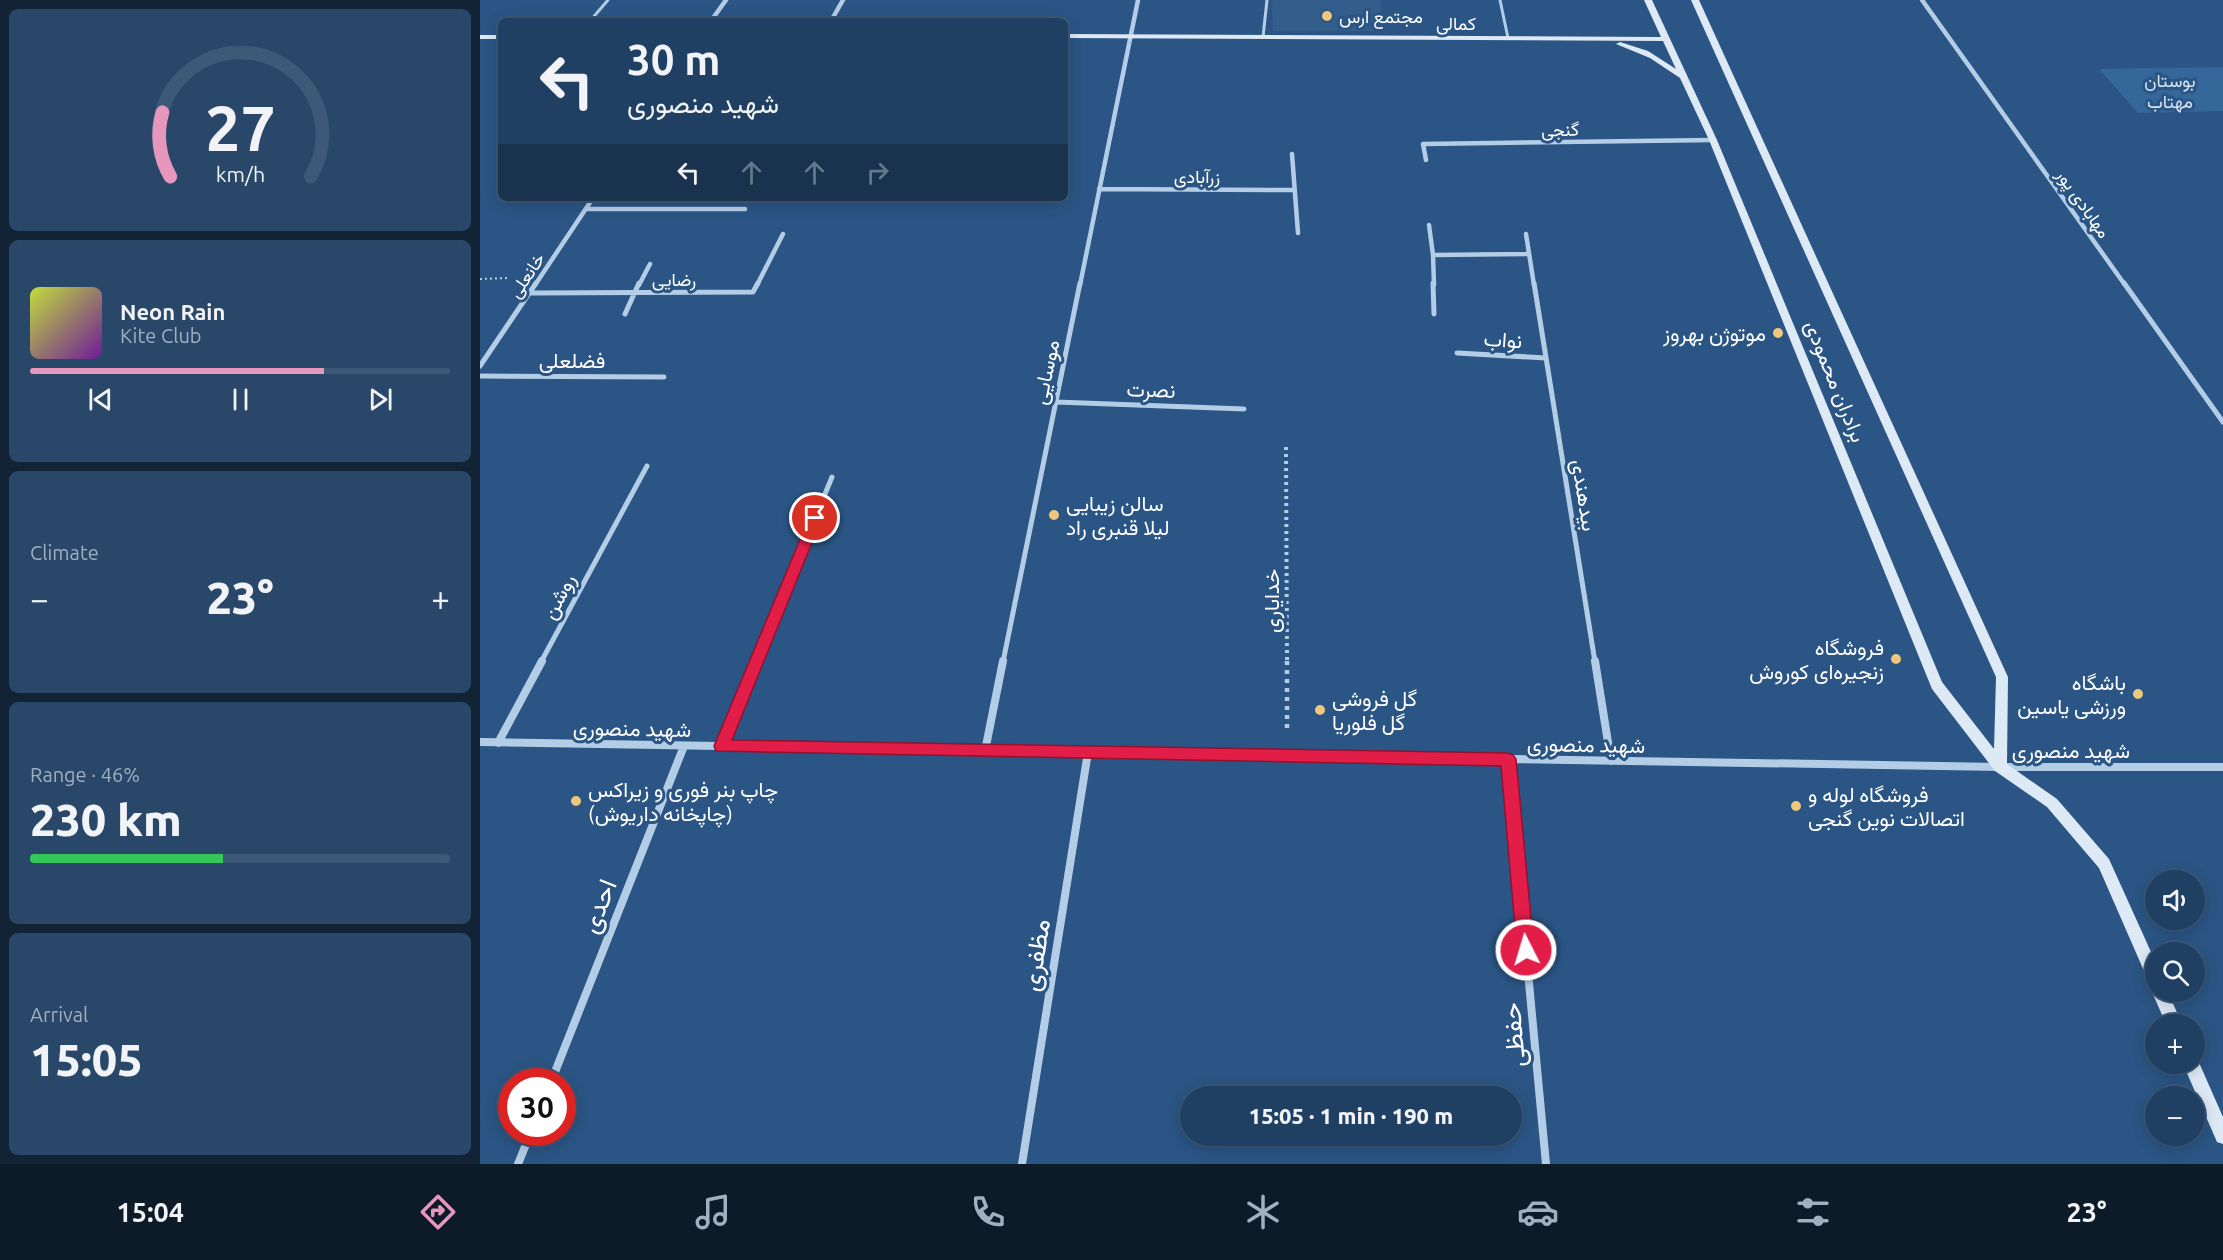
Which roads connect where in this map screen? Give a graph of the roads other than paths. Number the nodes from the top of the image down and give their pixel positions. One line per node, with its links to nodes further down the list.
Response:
1 (608, 0): 10 (lane)
2 (726, 0): 11 (street)
3 (843, 0): 12 (street)
4 (1138, 0): 14 (street, موسایی)
5 (1267, 0): 17 (lane)
6 (1500, 0): 18 (lane)
7 (1648, 0): 20 (main road, برادران محمودی)
8 (1695, 0): 59 (main road, برادران محمودی)
9 (1922, 0): 48 (street, مهابادی پور)
10 (593, 18)
11 (713, 18)
12 (833, 18)
13 (1068, 36): 14 (main road, کمالی)
14 (1130, 36): 17 (main road, کمالی); 25 (street, موسایی)
15 (480, 37): 16 (main road)
16 (498, 37)
17 (1263, 37): 18 (main road, کمالی)
18 (1508, 38): 19 (main road, کمالی)
19 (1604, 39): 20 (main road, کمالی); 21 (main road)
20 (1666, 39): 21 (main road, برادران محمودی)
21 (1686, 82): 22 (main road, برادران محمودی)
22 (1713, 140): 24 (street, گنجی); 59 (main road, برادران محمودی)
23 (1292, 154): 26 (street)
24 (1426, 160)
25 (1100, 189): 26 (street, زرآبادی); 46 (street, موسایی)
26 (1294, 190): 31 (street)
27 (591, 201): 28 (street, خانعلی)
28 (586, 209): 29 (street); 37 (street, خانعلی)
29 (745, 209)
30 (1429, 225): 35 (street)
31 (1298, 233)
32 (783, 234): 38 (street, رضایی)
33 (1526, 234): 34 (street, بیدهندی)
34 (1529, 254): 35 (street); 42 (street, بیدهندی)
35 (1433, 255): 40 (street)
36 (650, 264): 38 (street)
37 (530, 293): 38 (street, رضایی); 43 (street, خانعلی)
38 (634, 293): 39 (street)
39 (626, 314)
40 (1434, 314)
41 (1457, 353): 42 (street, نواب)
42 (1546, 358): 58 (street, بیدهندی)
43 (480, 366)
44 (480, 376): 45 (street, فضلعلی)
45 (664, 377)
46 (1056, 402): 47 (street, نصرت); 55 (street, موسایی)
47 (1244, 409)
48 (2223, 423)
49 (647, 466): 52 (street, روشن)
50 (832, 477): 54 (street)
51 (480, 742): 52 (street, شهید منصوری)
52 (498, 743): 53 (street, شهید منصوری)
53 (684, 746): 54 (street, شهید منصوری); 62 (street, احدی)
54 (722, 746): 55 (street, شهید منصوری)
55 (985, 751): 56 (street, شهید منصوری)
56 (1088, 752): 57 (street, شهید منصوری); 67 (street, مظفری)
57 (1508, 759): 58 (street, شهید منصوری); 68 (street, حفظی)
58 (1611, 761): 59 (street, شهید منصوری)
59 (2000, 767): 60 (street, شهید منصوری); 61 (main road, برادران محمودی)
60 (2223, 767)
61 (2145, 957)
62 (557, 1068)
63 (2195, 1074): 64 (main road)
64 (2223, 1137)
65 (525, 1146): 66 (street)
66 (518, 1164)
67 (1022, 1164)
68 (1546, 1164)

